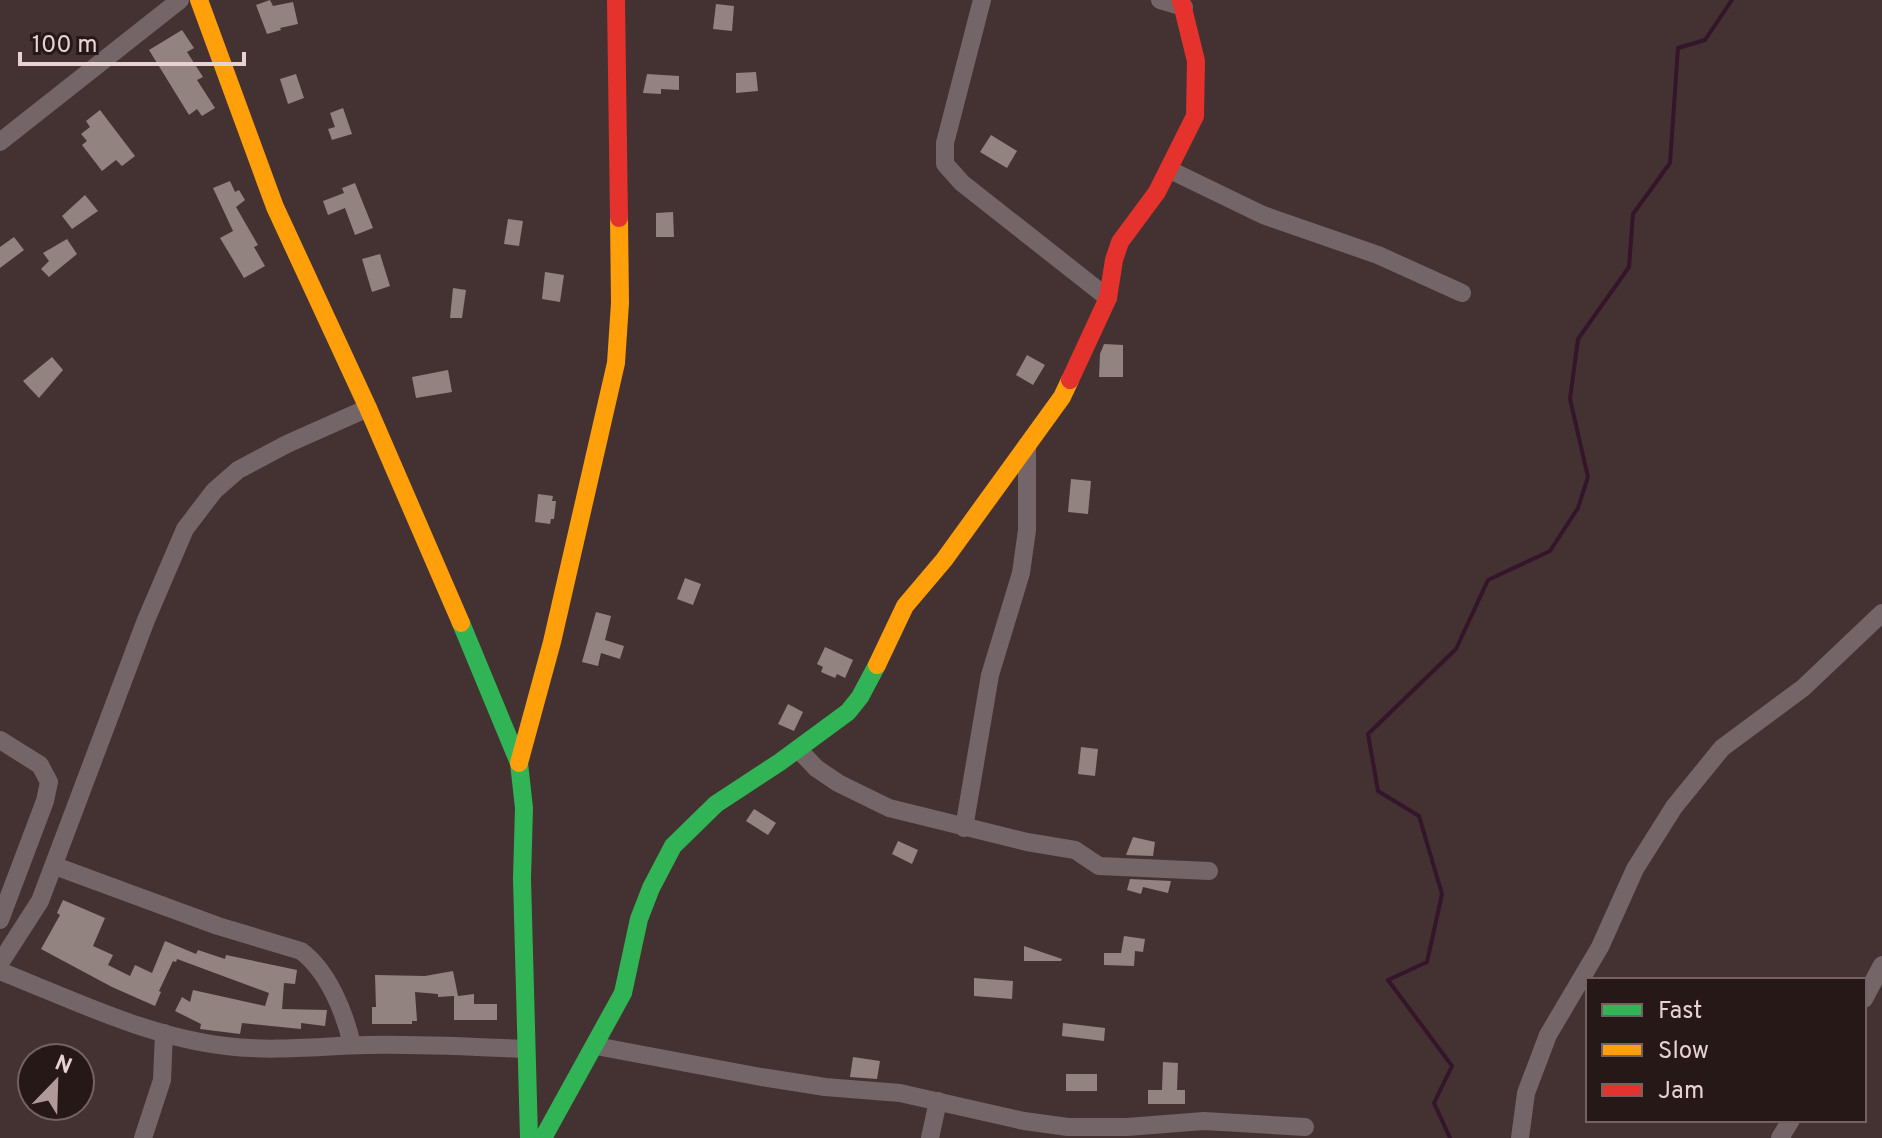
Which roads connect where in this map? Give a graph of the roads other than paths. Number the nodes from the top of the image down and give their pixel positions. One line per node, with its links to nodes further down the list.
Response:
1 (180, 0): 7 (street)
2 (199, 0): 11 (street)
3 (616, 0): 16 (street)
4 (982, 0): 10 (street)
5 (1160, 0): 6 (street)
6 (1182, 4): 8 (street)
7 (2, 138)
8 (1170, 170): 9 (street); 10 (street)
9 (1462, 293)
10 (1108, 298): 12 (street)
11 (368, 408): 16 (street); 18 (street)
12 (1027, 445): 15 (street); 17 (street)
13 (1882, 613): 35 (street)
14 (0, 740): 20 (street)
15 (798, 749): 17 (street); 27 (street)
16 (519, 763): 28 (street)
17 (964, 828): 19 (street)
18 (55, 866): 21 (street); 26 (street)
19 (1209, 871)
20 (0, 920)
21 (0, 963)
22 (1882, 965): 24 (street)
23 (0, 971): 25 (street)
24 (1866, 995)
25 (164, 1033): 26 (street); 31 (street)
26 (352, 1045): 28 (street)
27 (596, 1046): 29 (street); 33 (street)
28 (526, 1049): 32 (street)
29 (938, 1101): 30 (street); 34 (street)
30 (1305, 1127)
31 (143, 1138)
32 (529, 1138)
33 (543, 1138)
34 (930, 1138)
35 (1520, 1138)

